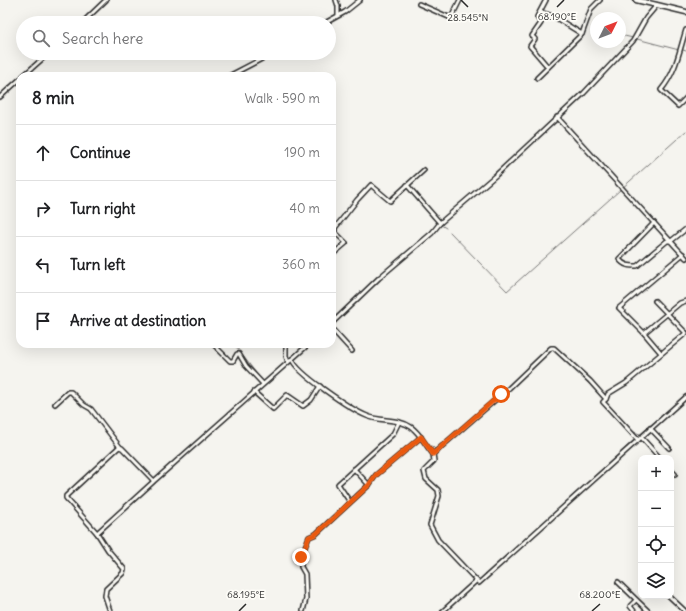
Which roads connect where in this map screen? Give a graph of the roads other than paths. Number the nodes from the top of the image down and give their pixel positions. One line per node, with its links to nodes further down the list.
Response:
1 (106, 0): 13 (street)
2 (336, 0): 12 (street)
3 (360, 0): 12 (street)
4 (460, 0): 8 (street)
5 (546, 0): 10 (street)
6 (600, 0): 15 (street)
7 (636, 0): 9 (street)
8 (419, 4)
9 (657, 5): 11 (street); 25 (street)
10 (540, 12): 15 (street); 18 (street)
11 (686, 12)
12 (338, 15)
13 (89, 16)
14 (686, 30): 24 (street)
15 (582, 34): 18 (street)
16 (41, 60): 19 (street)
17 (260, 60): 20 (street)
18 (548, 67): 21 (street)
19 (28, 72)
20 (237, 72)
21 (537, 78)
22 (16, 83): 23 (street)
23 (0, 97)
24 (686, 98)
25 (557, 117): 28 (street); 29 (street)
26 (424, 170): 27 (street)
27 (407, 185): 29 (street); 30 (street)
28 (654, 222): 33 (street); 33 (street)
29 (440, 223): 40 (street)
30 (336, 227)
31 (686, 229): 33 (street)
32 (336, 233): 34 (street)
33 (671, 241): 35 (street)
34 (336, 252)
35 (683, 254): 36 (street); 42 (street)
36 (686, 258)
37 (656, 301): 39 (street)
38 (686, 302): 39 (street)
39 (668, 314): 42 (street); 43 (street)
40 (336, 319)
41 (336, 333): 47 (street)
42 (644, 333): 48 (street)
43 (686, 333): 48 (street)
44 (217, 348): 51 (street)
45 (286, 348): 50 (street)
46 (304, 348): 49 (street)
47 (352, 351)
48 (661, 353): 55 (street)
49 (292, 359): 50 (street); 52 (street)
50 (288, 362): 51 (street)
51 (263, 384): 53 (street)
52 (320, 386): 53 (street); 57 (street)
53 (254, 392): 67 (street)
54 (686, 397): 58 (street)
55 (606, 399): 61 (street); 64 (street)
56 (55, 404): 62 (street)
57 (399, 422): 59 (street); 66 (street)
58 (650, 428): 60 (street); 63 (street)
59 (421, 437): 64 (street); 68 (street)
60 (641, 437): 61 (street); 65 (street)
61 (638, 440): 71 (street)
62 (120, 447): 67 (street); 70 (street)
63 (669, 448)
64 (433, 454): 71 (street)
65 (657, 455)
66 (354, 469): 68 (street); 69 (street)
67 (153, 480): 70 (street)
68 (369, 485): 69 (street)
69 (350, 502): 76 (street)
70 (97, 533): 75 (street)
71 (478, 582): 77 (street)
72 (618, 582): 74 (street)
73 (672, 599): 80 (street)
74 (636, 600): 78 (street); 79 (street)
75 (110, 611)
76 (303, 611)
77 (443, 611)
78 (634, 611)
79 (648, 611)
80 (685, 611)

